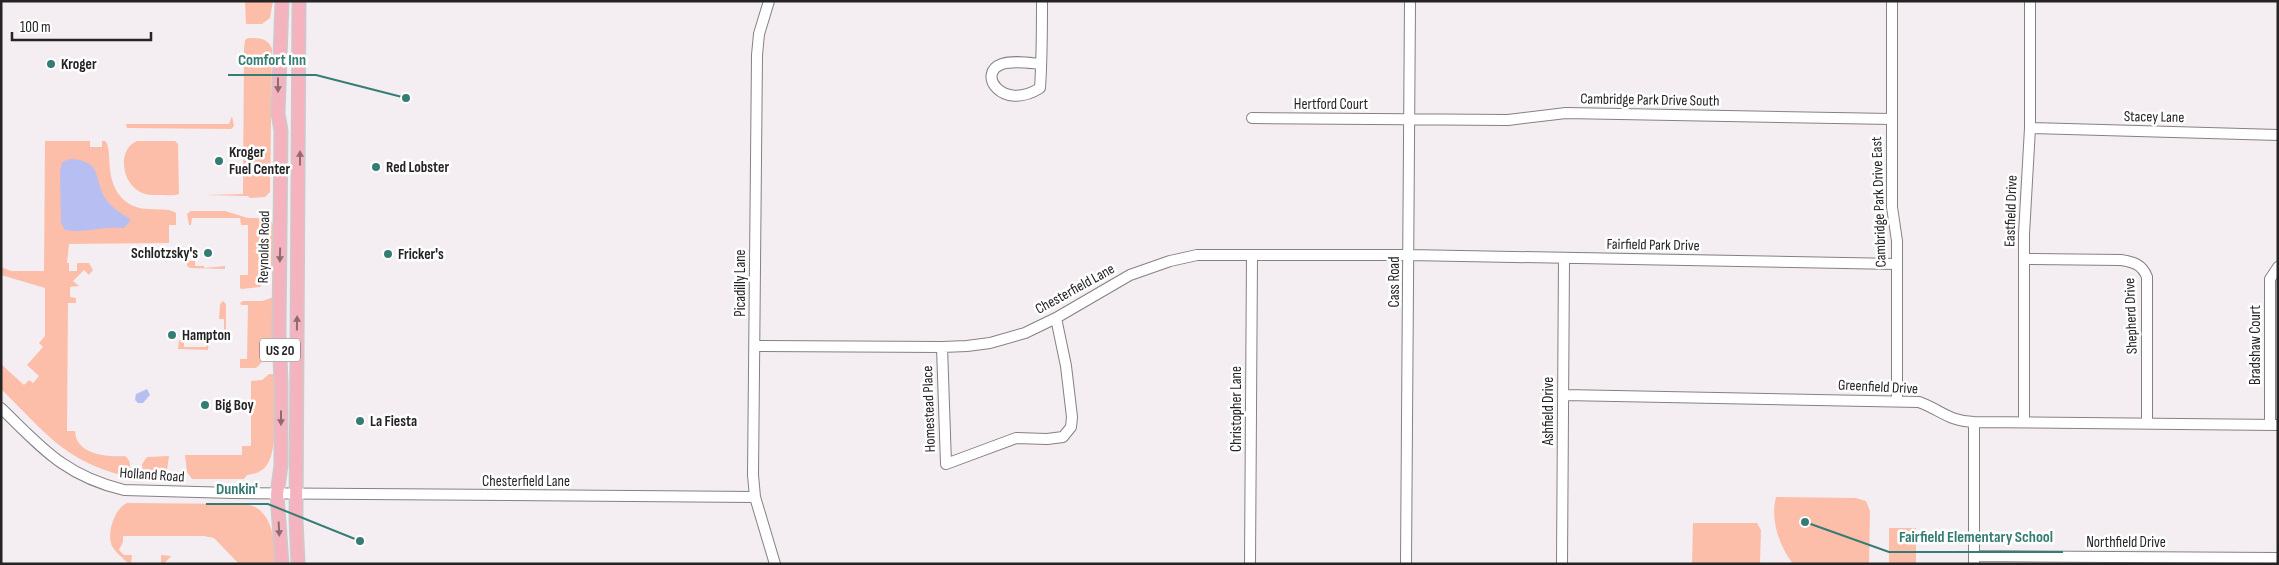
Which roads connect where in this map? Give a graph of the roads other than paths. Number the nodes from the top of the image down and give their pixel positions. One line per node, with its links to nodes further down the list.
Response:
1 (282, 1): 30 (main road, Reynolds Road / US 20, one-way to 30)
2 (299, 1): 31 (main road, US 20, one-way to 2)
3 (769, 1): 21 (street, Picadilly Lane)
4 (1042, 1): 8 (street)
5 (1410, 1): 11 (street, Cass Road)
6 (1892, 1): 10 (street, Cambridge Park Drive East)
7 (2030, 1): 12 (street, Eastfield Drive)
8 (1041, 64): 8 (street)
9 (1252, 118): 11 (street, Hertford Court)
10 (1891, 118): 11 (street, Cambridge Park Drive South); 18 (street, Cambridge Park Drive East)
11 (1410, 119): 15 (street, Cass Road)
12 (2030, 128): 13 (street, Stacey Lane); 17 (street, Eastfield Drive)
13 (2278, 135)
14 (1252, 254): 15 (street, Chesterfield Lane); 20 (street, Chesterfield Lane); 38 (street, Christopher Lane)
15 (1409, 255): 16 (street, Fairfield Park Drive); 39 (street, Cass Road)
16 (1564, 258): 18 (street, Fairfield Park Drive); 23 (street, Ashfield Drive)
17 (2025, 259): 26 (street, Eastfield Drive); 28 (street, Shepherd Drive)
18 (1897, 264): 24 (street, Cambridge Park Drive East)
19 (2278, 267): 29 (street, Bradshaw Court)
20 (1056, 318): 22 (street, Chesterfield Lane); 22 (street, Homestead Place)
21 (755, 346): 22 (street, Chesterfield Lane); 32 (street, Picadilly Lane)
22 (942, 347)
23 (1564, 396): 24 (street, Greenfield Drive); 40 (street, Ashfield Drive)
24 (1897, 401): 27 (street, Greenfield Drive)
25 (1, 408): 30 (street, Holland Road)
26 (2024, 421): 27 (street, Greenfield Drive); 28 (street, Greenfield Drive)
27 (1974, 422): 34 (street)
28 (2147, 423): 29 (street, Greenfield Drive)
29 (2274, 425)
30 (277, 494): 31 (street, Holland Road); 35 (main road, US 20, one-way to 35)
31 (297, 494): 32 (street, Chesterfield Lane); 36 (main road, US 20)
32 (754, 497): 37 (street, Picadilly Lane)
33 (2278, 558): 34 (street, Northfield Drive)
34 (1974, 560)
35 (282, 564)
36 (298, 564)
37 (775, 564)
38 (1250, 564)
39 (1406, 564)
40 (1562, 564)

